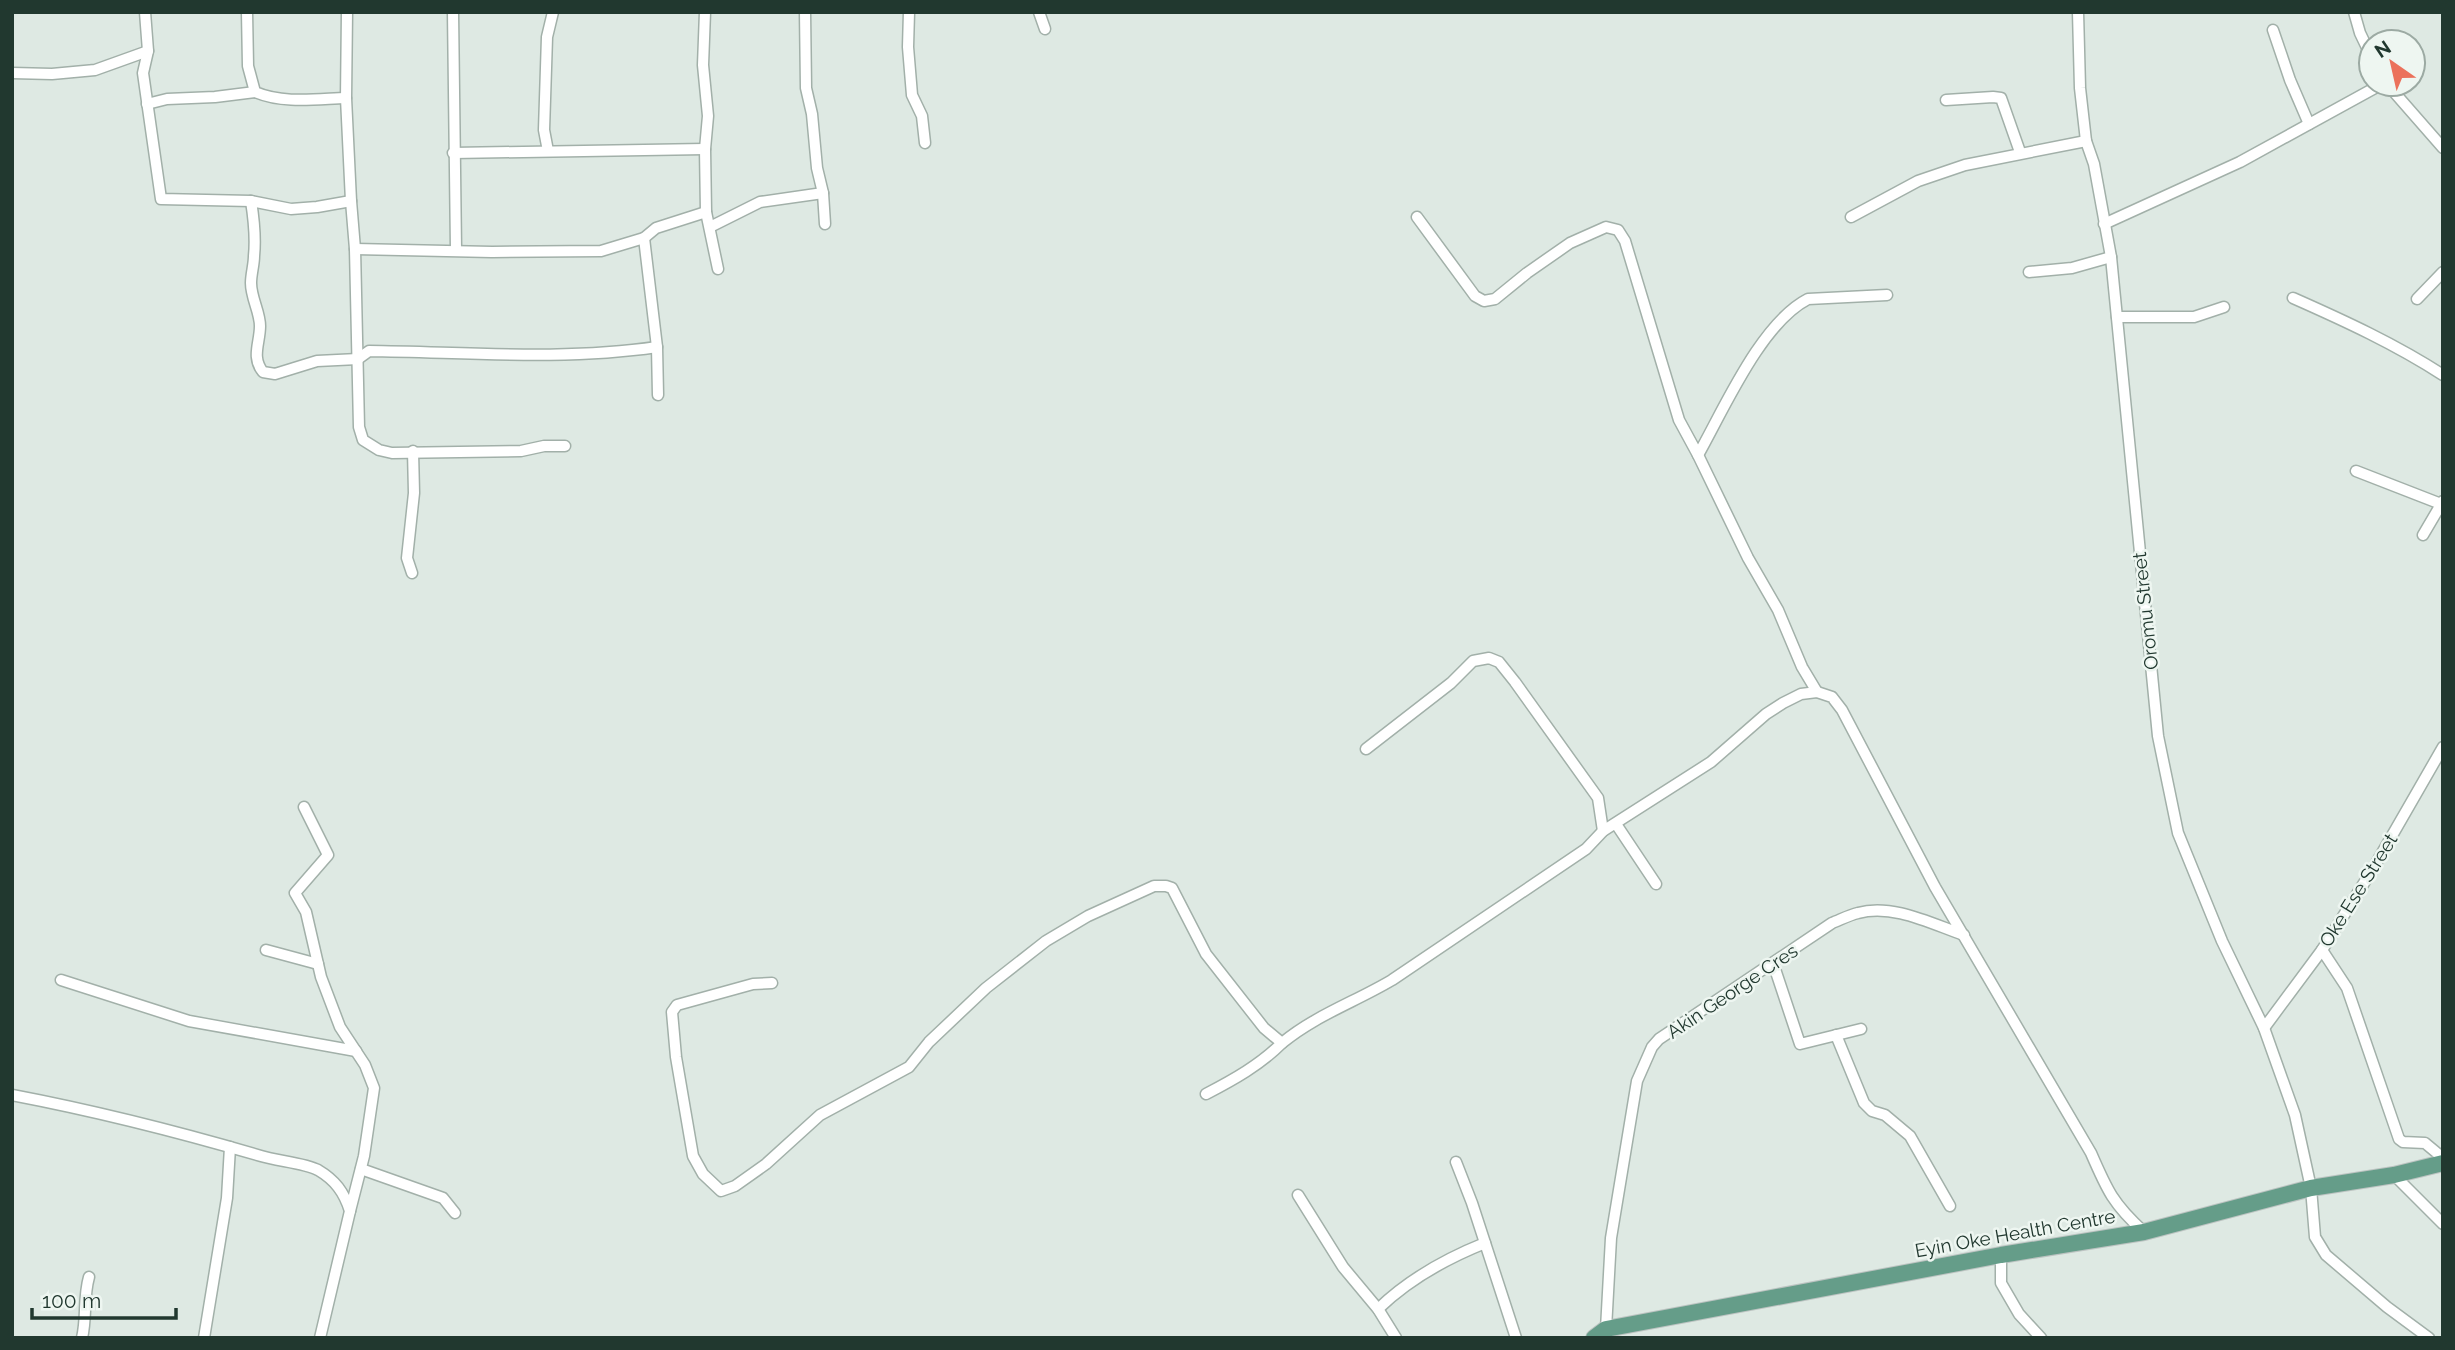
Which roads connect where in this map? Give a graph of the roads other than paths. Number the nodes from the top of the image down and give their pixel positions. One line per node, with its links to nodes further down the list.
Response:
1 (145, 12): 13 (street)
2 (247, 12): 15 (street)
3 (347, 12): 16 (street)
4 (453, 12): 28 (street)
5 (553, 12): 26 (street)
6 (705, 12): 25 (street)
7 (805, 12): 29 (street)
8 (909, 12): 23 (street)
9 (1039, 12): 11 (street)
10 (2078, 12): 22 (street, Oromu Street)
11 (1045, 29)
12 (2273, 30): 21 (street)
13 (148, 51): 14 (street); 20 (street)
14 (12, 73)
15 (255, 92): 16 (street); 20 (street)
16 (346, 98): 31 (street)
17 (2357, 98): 21 (street)
18 (2399, 98): 24 (street)
19 (1946, 100): 27 (street)
20 (147, 104): 30 (street)
21 (2309, 124): 36 (street)
22 (2086, 141): 27 (street); 36 (street, Oromu Street)
23 (925, 143)
24 (2443, 148)
25 (705, 149): 26 (street); 32 (street)
26 (548, 151): 28 (street)
27 (2020, 152): 34 (street)
28 (453, 153): 40 (street)
29 (823, 194): 35 (street); 37 (street)
30 (251, 201): 31 (street); 51 (street)
31 (351, 201): 39 (street)
32 (706, 212): 37 (street); 38 (street)
33 (1417, 217): 56 (street)
34 (1851, 217)
35 (825, 224)
36 (2104, 224): 41 (street, Oromu Street)
37 (710, 227): 42 (street)
38 (644, 238): 40 (street); 50 (street)
39 (355, 248): 40 (street); 51 (street)
40 (456, 250)
41 (2110, 257): 43 (street); 49 (street, Oromu Street)
42 (718, 269)
43 (2029, 272)
44 (2443, 272): 47 (street)
45 (1887, 295): 56 (street)
46 (2293, 298): 52 (street)
47 (2417, 299)
48 (2224, 307): 49 (street)
49 (2117, 317): 75 (street, Oromu Street)
50 (656, 347): 51 (street); 53 (street)
51 (358, 359): 55 (street)
52 (2443, 375)
53 (659, 395)
54 (565, 446): 55 (street)
55 (413, 451): 60 (street)
56 (1698, 455): 61 (street)
57 (2356, 471): 58 (street)
58 (2442, 502): 59 (street)
59 (2423, 535)
60 (412, 573)
61 (1817, 692): 65 (street); 68 (street)
62 (2443, 747): 70 (street, Oke Ese Street)
63 (1366, 749): 66 (street)
64 (304, 807): 72 (street)
65 (1616, 824): 66 (street); 67 (street)
66 (1603, 831): 78 (street)
67 (1656, 884)
68 (1964, 935): 71 (street, Akin George Cres); 93 (street)
69 (266, 950): 72 (street)
70 (2322, 950): 75 (street, Oke Ese Street); 83 (street)
71 (1773, 963): 77 (street); 98 (street, Akin George Cres)
72 (318, 964): 79 (street)
73 (61, 980): 79 (street)
74 (772, 983): 78 (street)
75 (2264, 1028): 87 (street, Oromu Street)
76 (1861, 1029): 77 (street)
77 (1836, 1035): 89 (street)
78 (1282, 1043): 80 (street)
79 (356, 1051): 85 (street)
80 (1206, 1094)
81 (12, 1095): 82 (street)
82 (230, 1147): 90 (street); 100 (street)
83 (2443, 1161): 86 (main road, Eyin Oke Health Centre)
84 (1456, 1162): 94 (street)
85 (361, 1169): 90 (street); 91 (street)
86 (2394, 1175): 87 (main road, Eyin Oke Health Centre); 92 (street)
87 (2311, 1188): 93 (main road, Eyin Oke Health Centre); 105 (street, Oromu Street)
88 (1298, 1195): 97 (street)
89 (1950, 1206)
90 (350, 1210): 101 (street)
91 (455, 1213)
92 (2442, 1222)
93 (2144, 1232): 95 (main road, Eyin Oke Health Centre)
94 (1485, 1243): 97 (street); 103 (street)
95 (2001, 1255): 98 (main road, Eyin Oke Health Centre); 104 (street)
96 (89, 1277): 99 (street)
97 (1378, 1310): 102 (street)
98 (1600, 1333)
99 (82, 1338)
100 (204, 1338)
101 (320, 1338)
102 (1396, 1338)
103 (1516, 1338)
104 (2041, 1338)
105 (2429, 1338)

